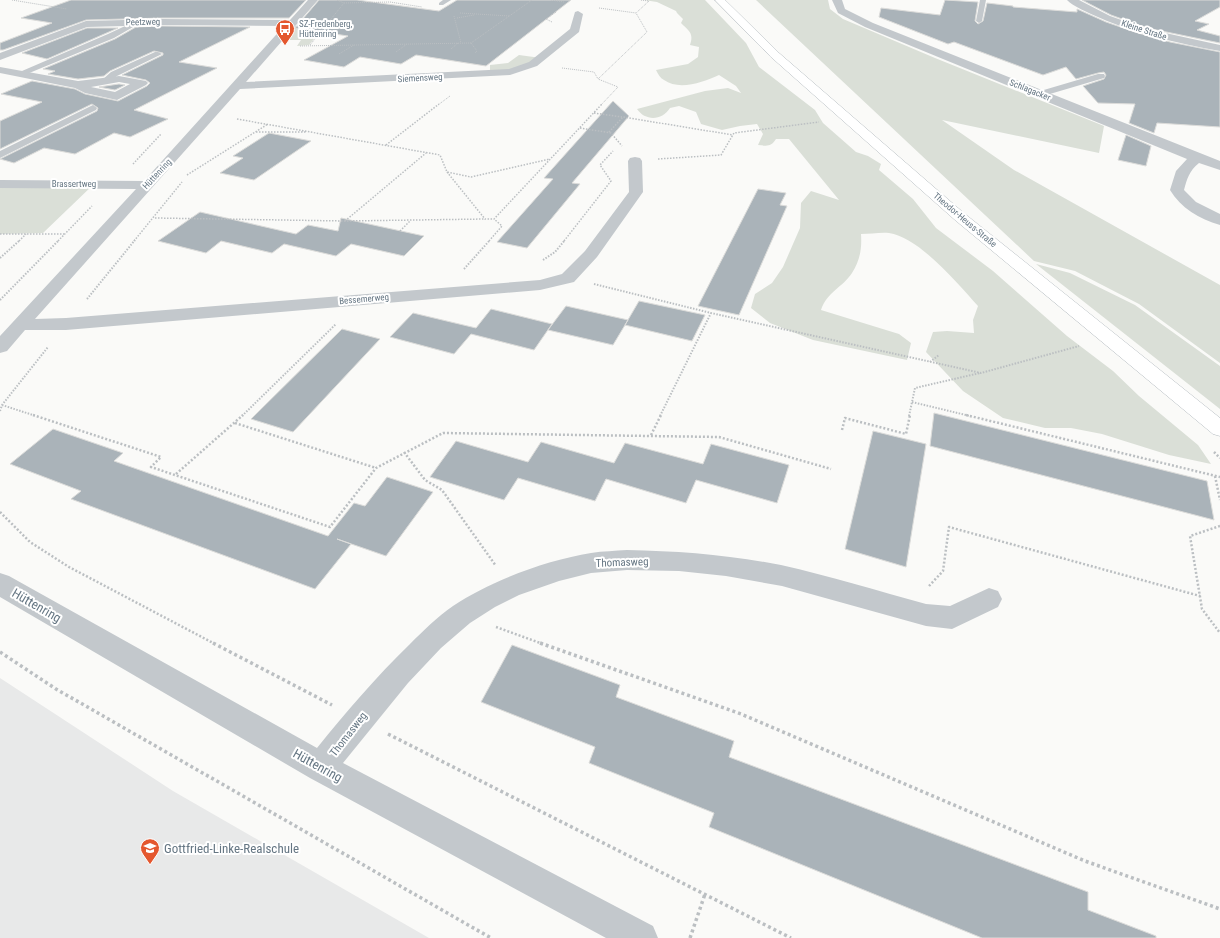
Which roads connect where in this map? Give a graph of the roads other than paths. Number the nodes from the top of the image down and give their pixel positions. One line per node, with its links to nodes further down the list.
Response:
1 (313, 0): 11 (street, Hüttenring)
2 (448, 0): 7 (lane)
3 (720, 0): 32 (street, Theodor-Heuss-Straße)
4 (983, 0): 9 (lane)
5 (1072, 0): 12 (street, Kleine Straße)
6 (839, 5): 21 (street, Schlagacker)
7 (442, 7)
8 (578, 14): 20 (street, Siemensweg)
9 (979, 21)
10 (138, 22): 11 (street, Peetzweg); 14 (street, Peetzweg); 16 (lane)
11 (292, 23): 20 (street, Hüttenring)
12 (1220, 48)
13 (158, 54): 18 (lane)
14 (0, 57)
15 (0, 70): 16 (street)
16 (20, 74): 19 (street)
17 (1101, 76): 21 (lane)
18 (104, 81): 19 (street); 19 (street)
19 (78, 85)
20 (236, 86): 28 (street, Hüttenring)
21 (1040, 94): 24 (street, Schlagacker)
22 (93, 108): 23 (lane)
23 (0, 155)
24 (1197, 158): 26 (street, Schlagacker); 29 (street)
25 (635, 161): 30 (street, Bessemerweg)
26 (1220, 166)
27 (0, 184): 28 (street, Brassertweg)
28 (148, 184): 30 (street, Hüttenring)
29 (1220, 220)
30 (19, 325): 31 (street, Hüttenring)
31 (0, 347)
32 (1220, 429)
33 (0, 584): 35 (street, Hüttenring)
34 (989, 598): 35 (street, Thomasweg)
35 (321, 767): 36 (street, Hüttenring)
36 (641, 938)

